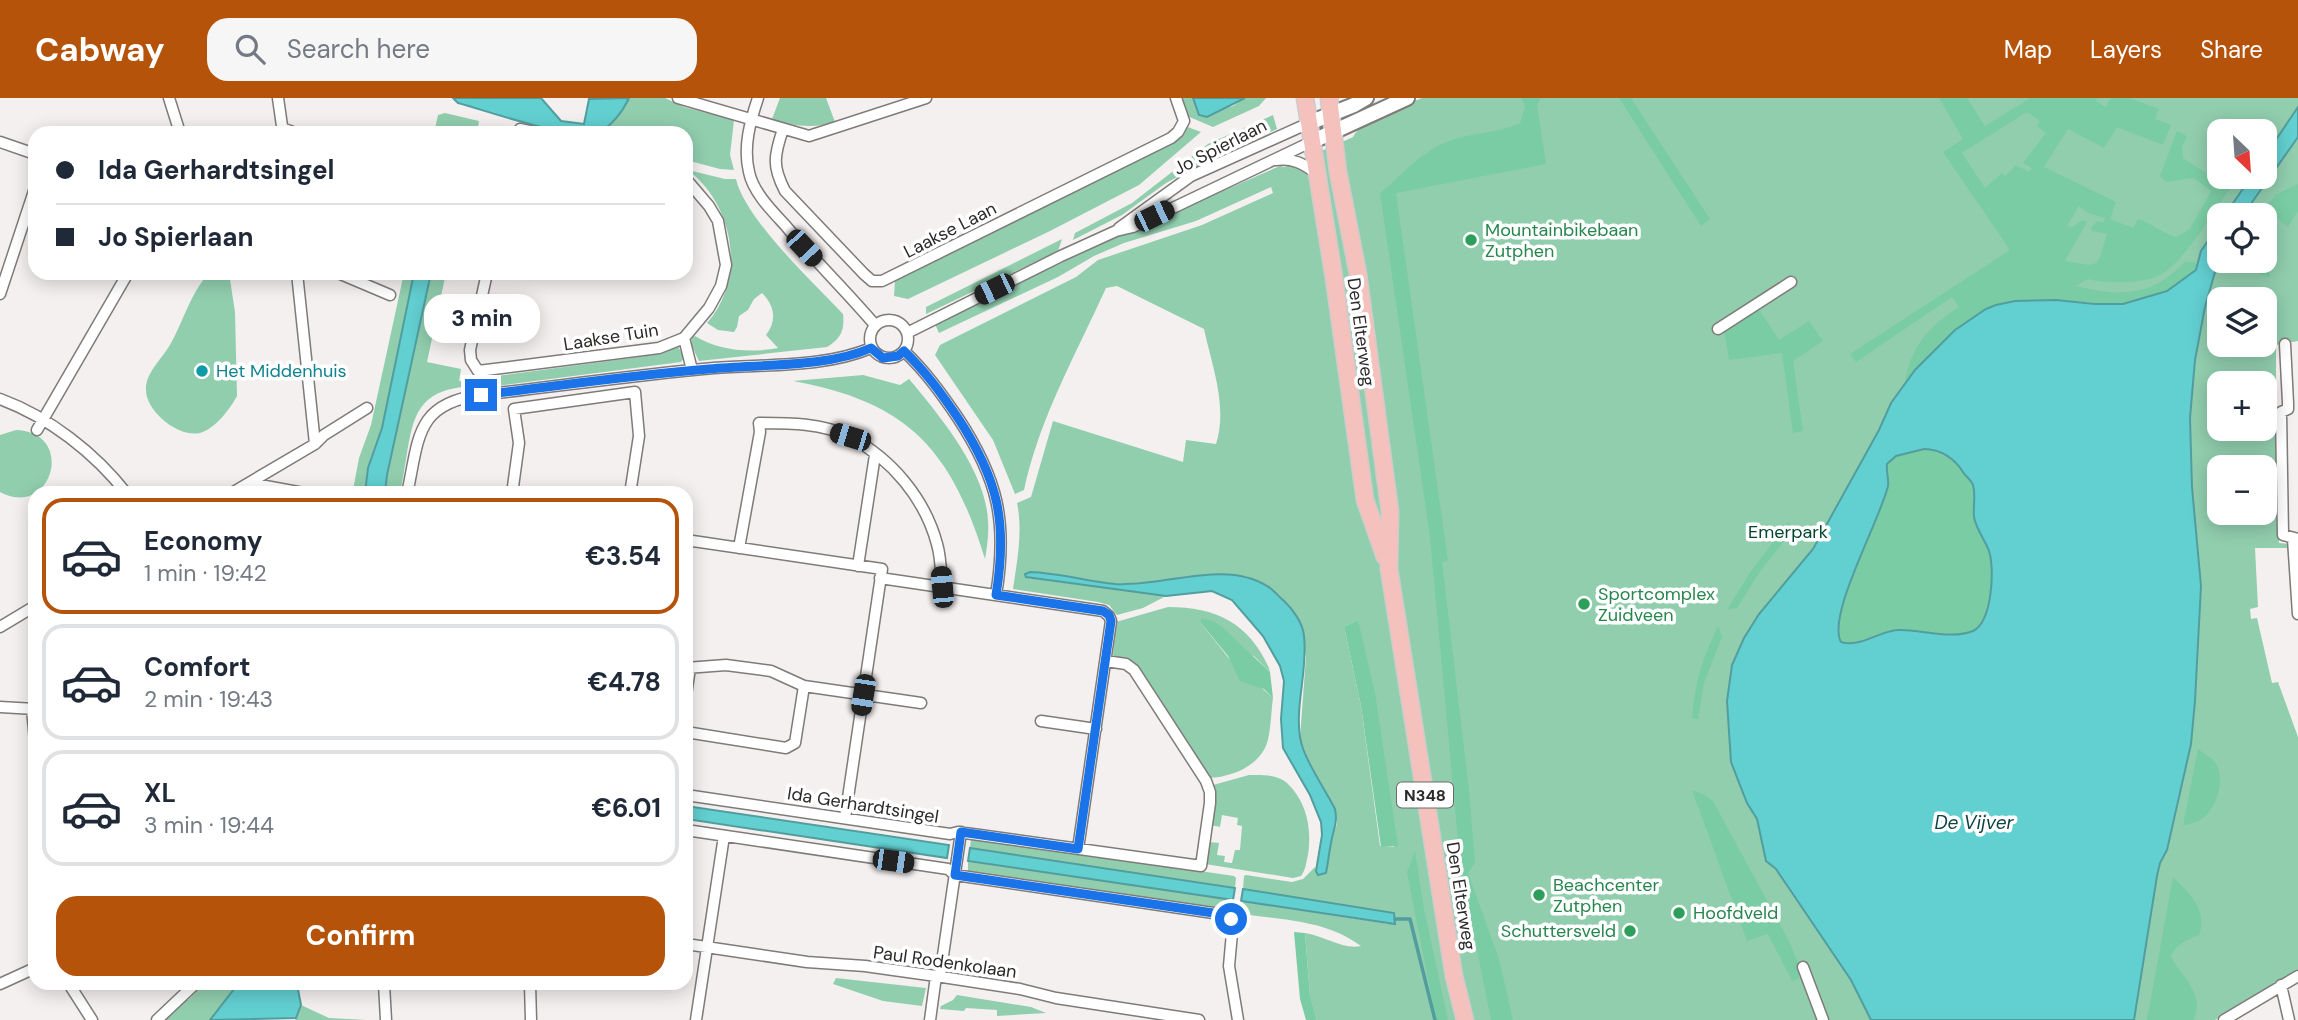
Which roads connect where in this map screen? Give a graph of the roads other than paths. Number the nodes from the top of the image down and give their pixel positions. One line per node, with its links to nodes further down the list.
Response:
1 (169, 98): 13 (street)
2 (278, 98): 14 (street)
3 (678, 98): 11 (street)
4 (758, 98): 11 (street)
5 (926, 98): 15 (street)
6 (1176, 98): 15 (street, Laakse Laan)
7 (1305, 98): 12 (main road, Den Elterweg / N348)
8 (1366, 98): 10 (street)
9 (1406, 98): 16 (street)
10 (1331, 106): 12 (street); 16 (main road, Den Elterweg / N348)
11 (751, 120): 15 (street); 32 (street)
12 (1309, 123): 18 (main road, Den Elterweg / N348); 24 (street, Jo Spierlaan)
13 (178, 126)
14 (282, 126)
15 (783, 130)
16 (1334, 131): 18 (street); 57 (main road, Den Elterweg / N348)
17 (0, 142): 19 (street)
18 (1311, 142): 20 (street, Jo Spierlaan); 21 (main road, Den Elterweg / N348)
19 (28, 151)
20 (1269, 160): 21 (street, Jo Spierlaan); 24 (street, Jo Spierlaan)
21 (1316, 173): 57 (main road, Den Elterweg / N348)
22 (693, 187): 35 (street, Laakse Tuin)
23 (28, 209): 30 (street)
24 (1116, 231): 34 (street, Jo Spierlaan)
25 (124, 280): 43 (street)
26 (298, 280): 44 (street)
27 (355, 280): 31 (street)
28 (485, 280): 35 (street, Laakse Tuin)
29 (1791, 282): 33 (street)
30 (0, 293)
31 (390, 295)
32 (875, 325): 34 (street); 37 (street)
33 (1718, 328)
34 (907, 333): 38 (street)
35 (684, 338): 39 (street, Laakse Tuin)
36 (2285, 344): 42 (street)
37 (871, 348): 38 (street); 39 (street)
38 (904, 351): 60 (street)
39 (692, 370): 50 (street)
40 (0, 399): 43 (street)
41 (367, 408): 44 (street)
42 (2293, 409): 53 (street)
43 (40, 425): 47 (street)
44 (315, 444): 46 (street)
45 (875, 455): 55 (street); 56 (street); 59 (street)
46 (249, 483): 48 (street); 49 (street)
47 (120, 486)
48 (244, 486)
49 (265, 486)
50 (409, 486)
51 (513, 486): 52 (street)
52 (631, 486)
53 (2295, 539): 62 (street)
54 (693, 541): 55 (street)
55 (739, 548): 56 (street)
56 (858, 566): 58 (street)
57 (1389, 569): 101 (main road, Den Elterweg / N348)
58 (880, 578): 59 (street); 67 (street)
59 (942, 587): 60 (street)
60 (996, 595): 64 (street)
61 (28, 610): 63 (street)
62 (2298, 614)
63 (0, 627)
64 (1106, 661): 72 (street); 79 (street, Ida Gerhardtsingel)
65 (693, 668): 66 (street)
66 (804, 686): 67 (street); 73 (street)
67 (863, 695): 68 (street); 75 (street)
68 (921, 703)
69 (0, 707): 70 (street)
70 (28, 709)
71 (1041, 721): 72 (street)
72 (1096, 729): 79 (street)
73 (693, 733)
74 (693, 796): 75 (street, Ida Gerhardtsingel)
75 (845, 818): 77 (street, Ida Gerhardtsingel)
76 (693, 831): 78 (street)
77 (961, 832): 79 (street, Ida Gerhardtsingel); 80 (street)
78 (724, 836): 80 (street); 82 (street)
79 (1078, 849)
80 (955, 875): 85 (street); 100 (street)
81 (693, 945): 82 (street, Paul Rodenkolaan)
82 (707, 947): 85 (street, Paul Rodenkolaan); 97 (street)
83 (1803, 967): 102 (street)
84 (28, 971): 87 (street)
85 (938, 976): 98 (street); 99 (street, Paul Rodenkolaan)
86 (2298, 976): 88 (street)
87 (0, 984)
88 (2281, 985): 103 (street); 104 (street)
89 (73, 990): 94 (street)
90 (189, 990): 95 (street)
91 (385, 990): 93 (street)
92 (530, 990): 96 (street)
93 (388, 1019)
94 (92, 1020)
95 (157, 1020)
96 (531, 1020)
97 (696, 1020)
98 (930, 1020)
99 (1199, 1020)
100 (1238, 1020)
101 (1465, 1020)
102 (1823, 1020)
103 (2224, 1020)
104 (2289, 1020)

